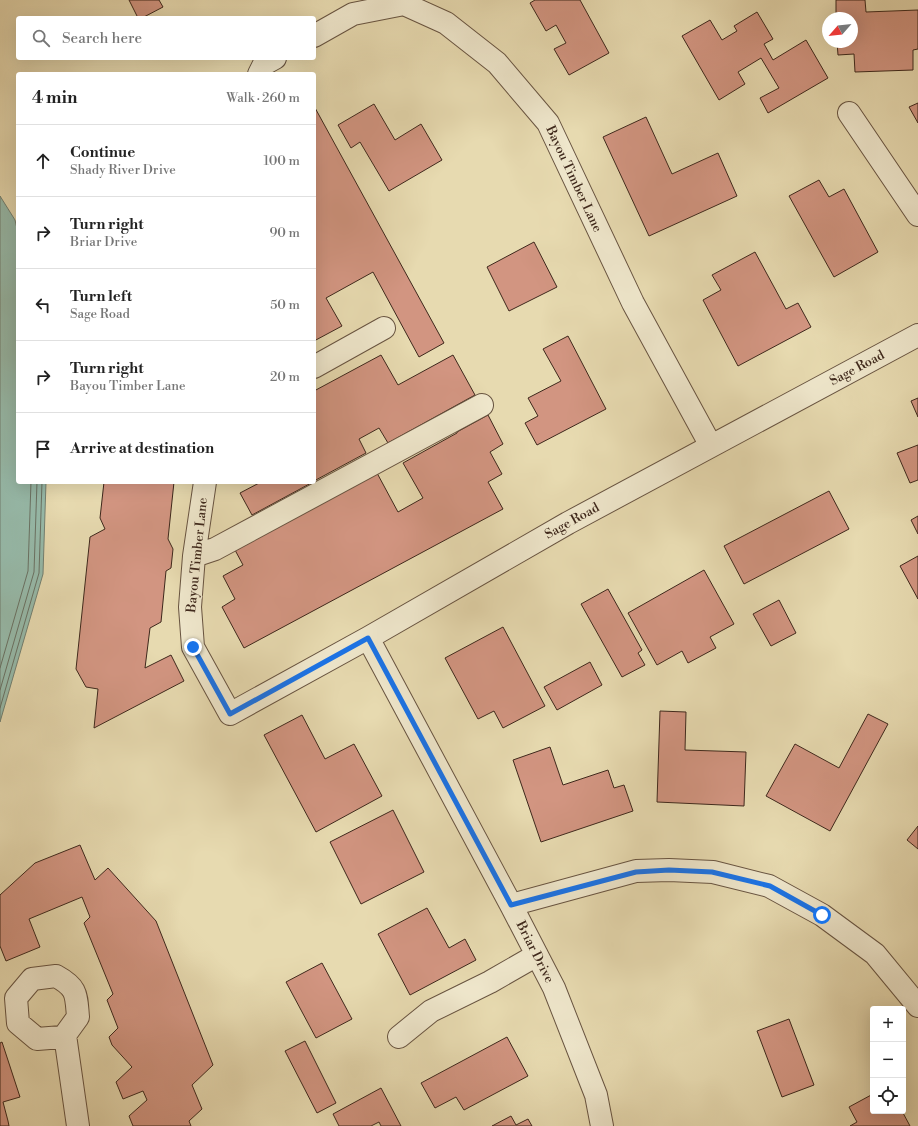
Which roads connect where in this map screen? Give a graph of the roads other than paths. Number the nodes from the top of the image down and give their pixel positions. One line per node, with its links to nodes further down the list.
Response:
1 (316, 35): 10 (street, Bayou Timber Lane)
2 (272, 60): 3 (street)
3 (260, 72)
4 (849, 113): 5 (street)
5 (918, 215)
6 (384, 328): 8 (street)
7 (918, 335): 10 (street, Sage Road)
8 (316, 365)
9 (482, 405): 12 (street)
10 (711, 446): 13 (street, Sage Road)
11 (205, 484): 12 (street, Bayou Timber Lane)
12 (194, 556): 14 (street, Bayou Timber Lane)
13 (368, 638): 14 (street, Sage Road); 15 (street, Briar Drive)
14 (230, 714)
15 (511, 905): 16 (street, Briar Drive); 17 (street)
16 (537, 955): 19 (street); 21 (street, Briar Drive)
17 (918, 1006)
18 (65, 1035): 20 (street)
19 (399, 1037)
20 (78, 1126)
21 (602, 1126)

